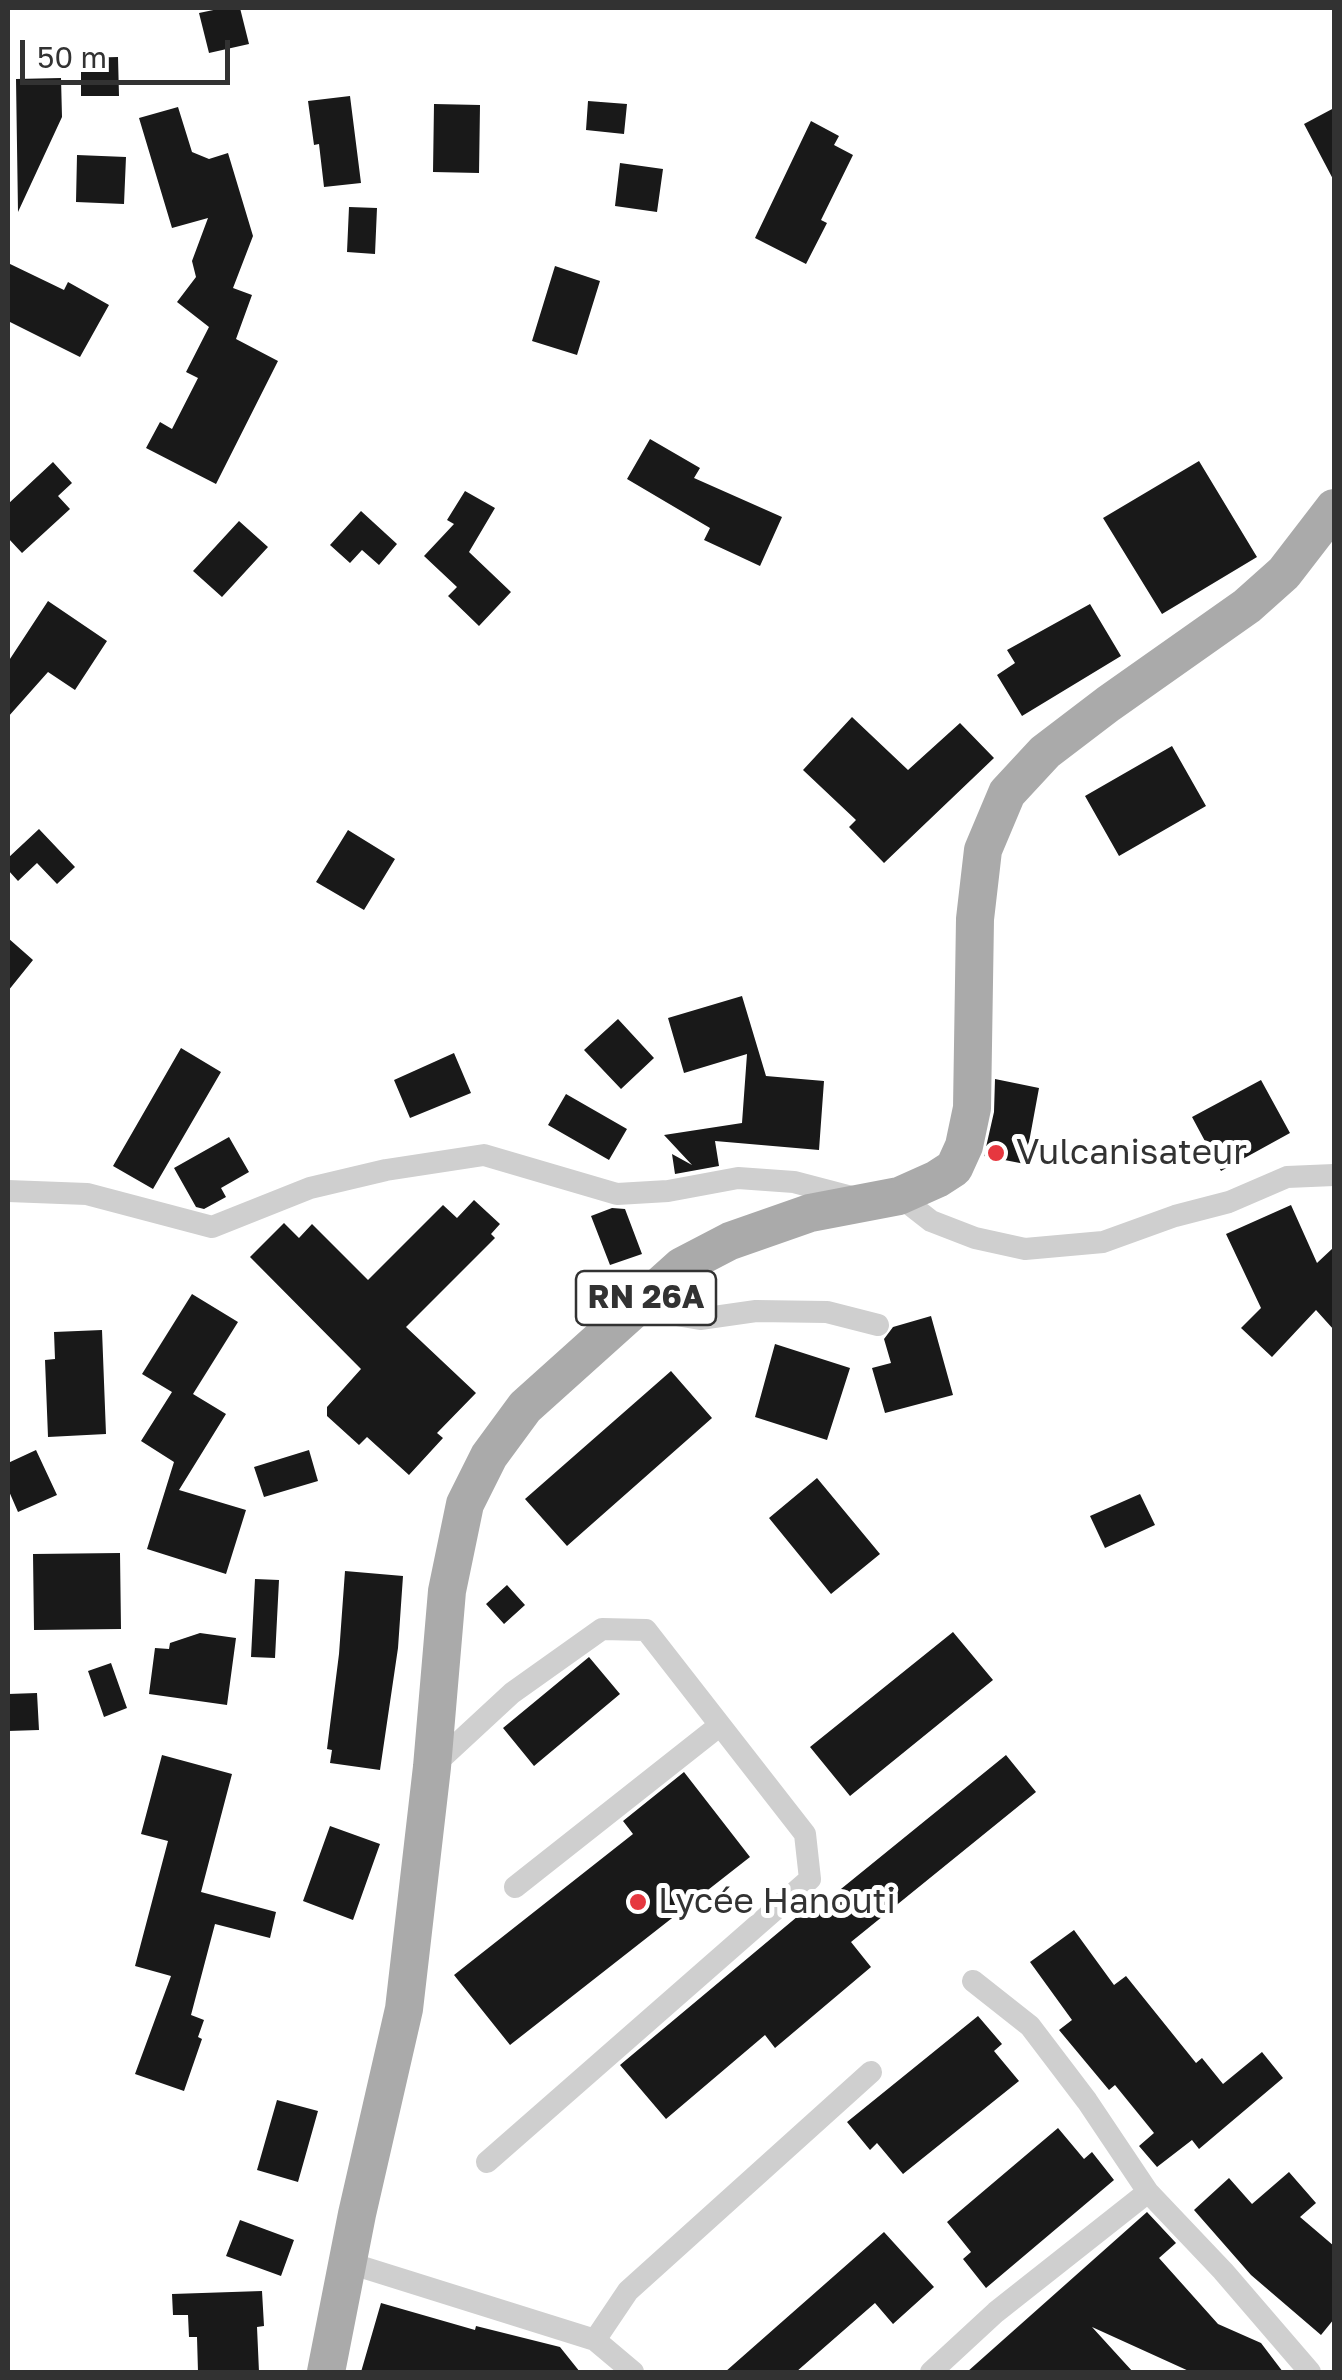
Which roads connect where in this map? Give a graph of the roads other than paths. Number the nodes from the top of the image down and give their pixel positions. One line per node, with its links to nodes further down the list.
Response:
1 (1334, 508): 4 (main road, RN 26A)
2 (1334, 1175): 4 (street)
3 (8, 1190): 4 (street)
4 (881, 1198): 5 (main road, RN 26A)
5 (635, 1308): 6 (street); 8 (main road, RN 26A)
6 (878, 1325)
7 (719, 1726): 8 (street); 9 (street); 12 (street)
8 (432, 1767): 14 (main road, RN 26A)
9 (515, 1887)
10 (973, 1981): 13 (street)
11 (870, 2072): 15 (street)
12 (487, 2162)
13 (1148, 2192): 18 (street); 19 (street)
14 (346, 2262): 15 (street); 16 (main road, RN 26A)
15 (595, 2340): 17 (street)
16 (326, 2372)
17 (633, 2372)
18 (931, 2372)
19 (1310, 2372)

